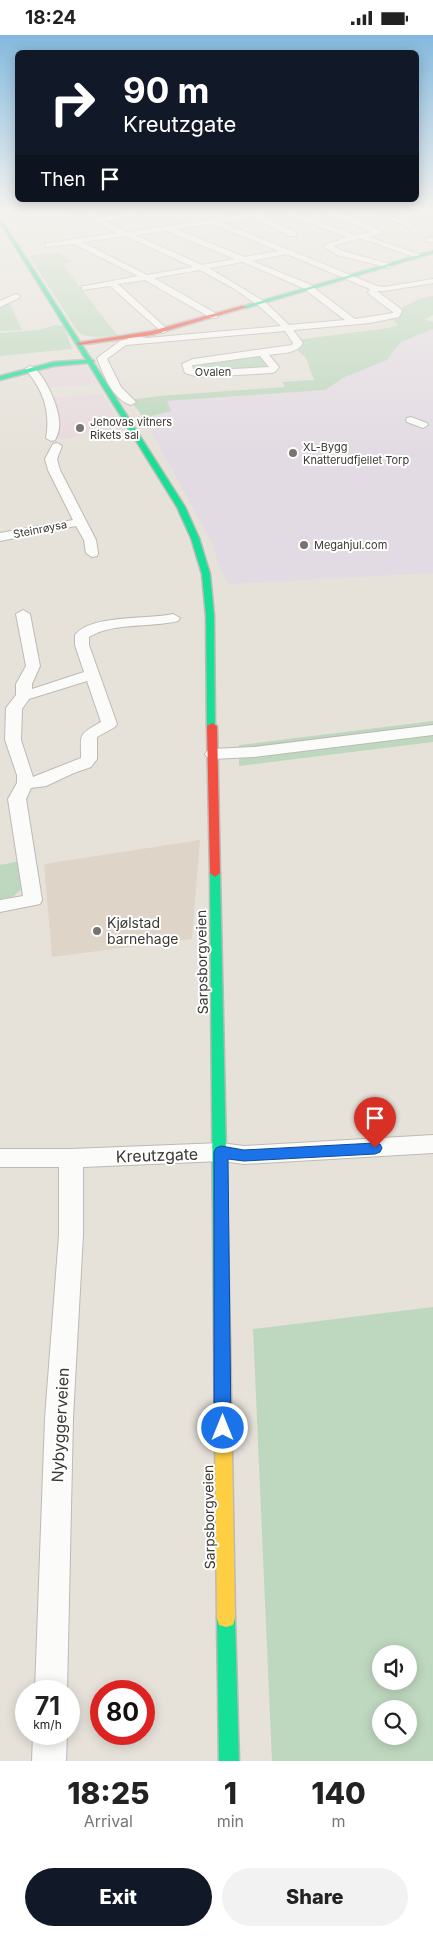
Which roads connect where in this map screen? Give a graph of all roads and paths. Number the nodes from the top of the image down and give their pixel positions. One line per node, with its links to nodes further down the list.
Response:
1 (46, 292): 16 (main road, Sarpsborgveien)
2 (121, 292): 14 (street)
3 (171, 292): 11 (street)
4 (243, 292): 9 (street)
5 (297, 292): 9 (main road)
6 (314, 292): 12 (street)
7 (372, 292): 12 (street)
8 (16, 296): 10 (street)
9 (261, 302): 11 (main road); 13 (street)
10 (0, 304)
11 (214, 316): 14 (main road)
12 (352, 321): 13 (street)
13 (286, 328): 15 (street); 17 (street, Ovalen)
14 (163, 330): 15 (main road)
15 (133, 338): 16 (main road); 21 (street)
16 (78, 341): 18 (main road, Sarpsborgveien)
17 (263, 353): 17 (street, Ovalen)
18 (88, 358): 19 (main road); 33 (main road, Sarpsborgveien)
19 (30, 369): 20 (main road); 24 (street)
20 (0, 378)
21 (131, 403)
22 (411, 421): 23 (street)
23 (422, 425)
24 (54, 442): 25 (street, Steinrøysa)
25 (80, 522): 26 (street, Steinrøysa); 27 (street, Steinrøysa)
26 (0, 537)
27 (92, 553)
28 (23, 615): 31 (street)
29 (173, 618): 30 (street)
30 (92, 674): 31 (street); 34 (street)
31 (24, 696): 34 (street)
32 (433, 730): 33 (street)
33 (213, 754): 37 (main road, Sarpsborgveien)
34 (25, 783): 35 (street)
35 (0, 906)
36 (433, 1144): 37 (street, Kreutzgate)
37 (221, 1152): 39 (street, Kreutzgate); 43 (main road, Sarpsborgveien)
38 (0, 1158): 39 (street, Kreutzgate)
39 (71, 1158): 40 (street, Nybyggerveien)
40 (51, 1680)
41 (50, 1745): 42 (street)
42 (49, 1761)
43 (229, 1761)

